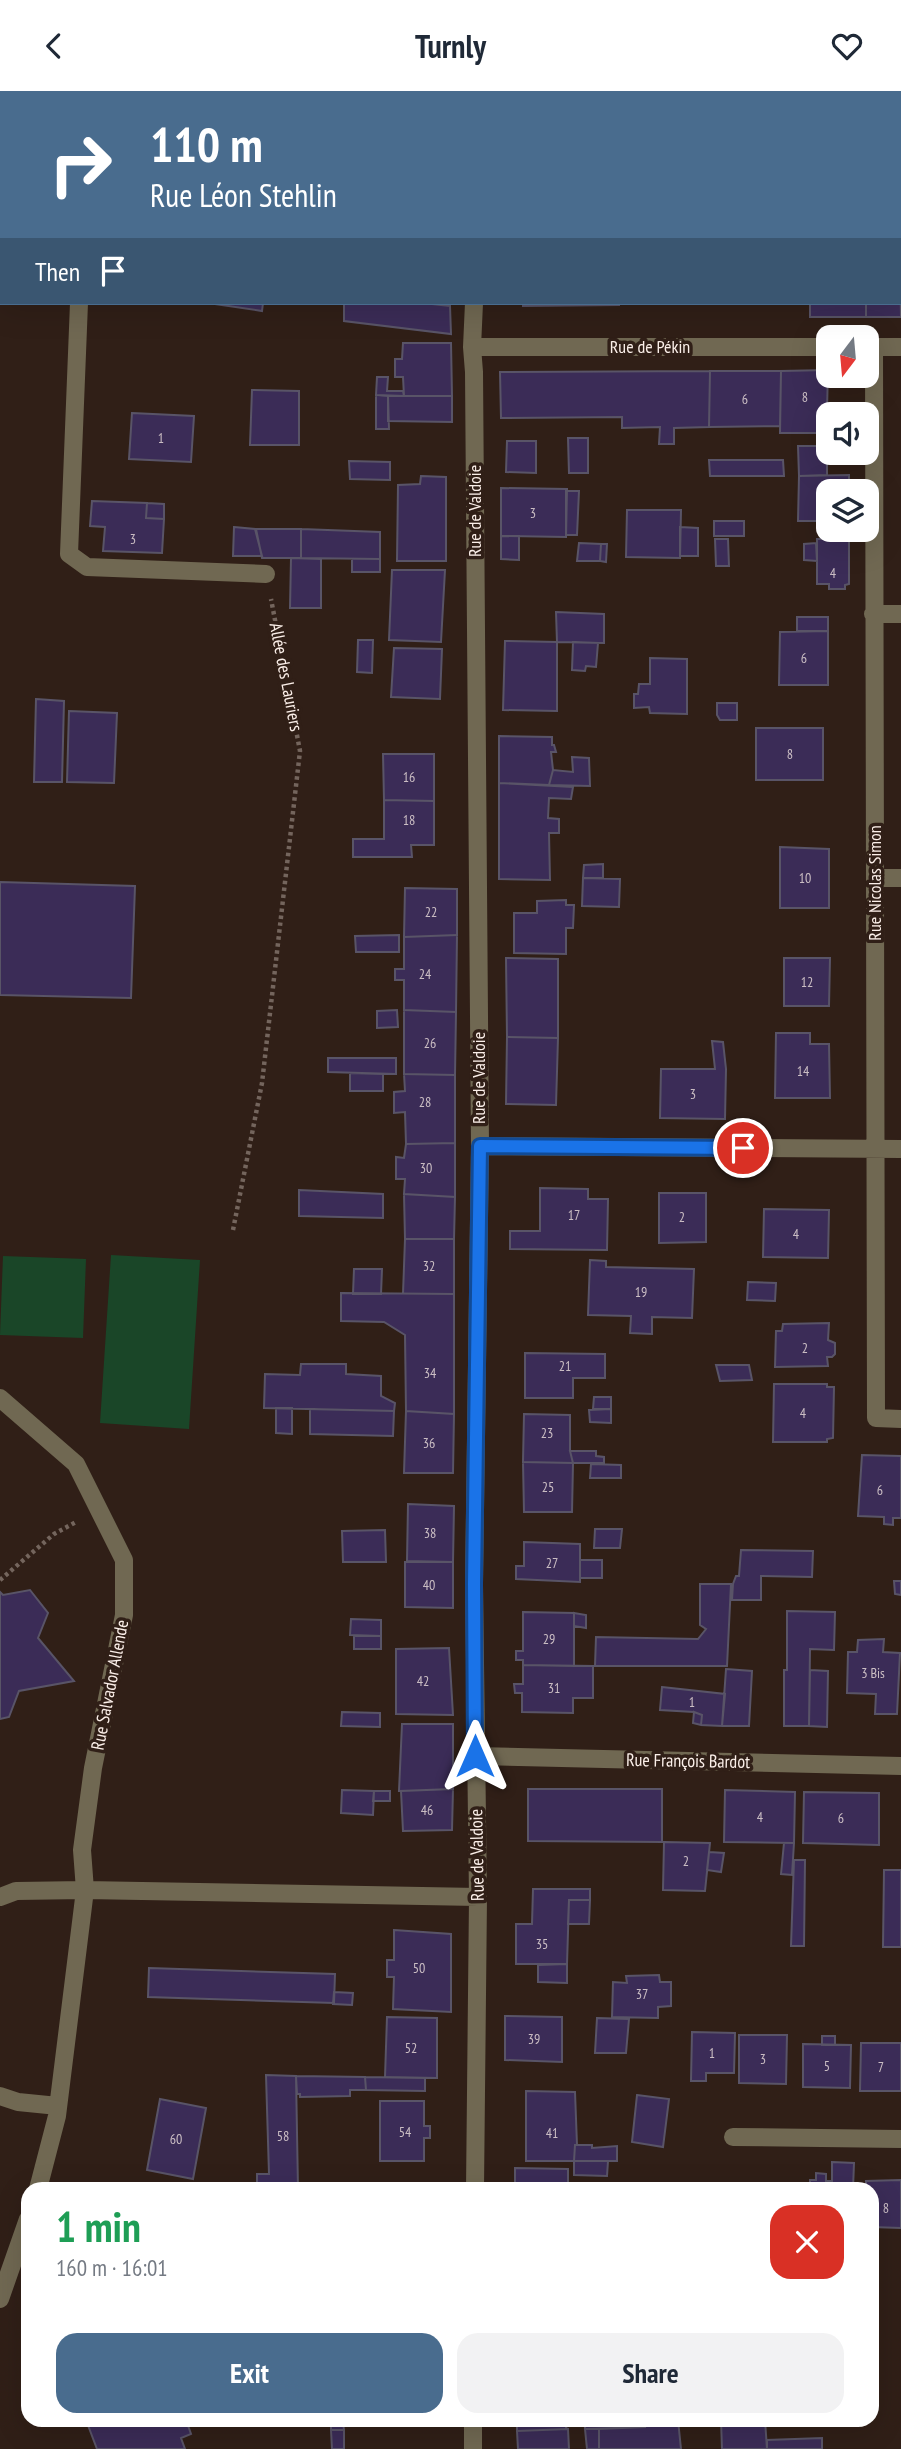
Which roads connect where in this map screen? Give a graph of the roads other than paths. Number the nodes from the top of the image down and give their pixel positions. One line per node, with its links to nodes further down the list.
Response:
1 (79, 305): 8 (street)
2 (474, 305): 3 (street, Rue de Valdoie)
3 (471, 347): 4 (street, Rue de Pékin); 13 (street, Rue de Valdoie)
4 (816, 347)
5 (879, 347): 6 (street)
6 (901, 347)
7 (870, 389): 9 (street, Rue Nicolas Simon)
8 (267, 574)
9 (873, 614): 10 (street); 11 (street, Rue Nicolas Simon)
10 (901, 614)
11 (876, 878): 12 (street); 14 (street, Rue Nicolas Simon)
12 (901, 878)
13 (480, 1146): 14 (street); 18 (street, Rue de Valdoie)
14 (874, 1149): 15 (street); 17 (street, Rue Nicolas Simon)
15 (901, 1149)
16 (0, 1398): 20 (street, Rue Salvador Allende)
17 (901, 1419)
18 (475, 1756): 19 (street, Rue François Bardot); 22 (street, Rue de Valdoie)
19 (901, 1766)
20 (85, 1890): 21 (street); 22 (street); 24 (street, Rue Salvador Allende)
21 (0, 1897)
22 (478, 1897): 28 (street, Rue de Valdoie)
23 (0, 2096): 24 (street)
24 (58, 2105): 27 (street, Rue Salvador Allende)
25 (733, 2137): 26 (street)
26 (901, 2139)
27 (40, 2182)
28 (475, 2182)
29 (21, 2236): 30 (street)
30 (4, 2276): 31 (street)
31 (0, 2299)
32 (473, 2427): 33 (street)
33 (473, 2449)

